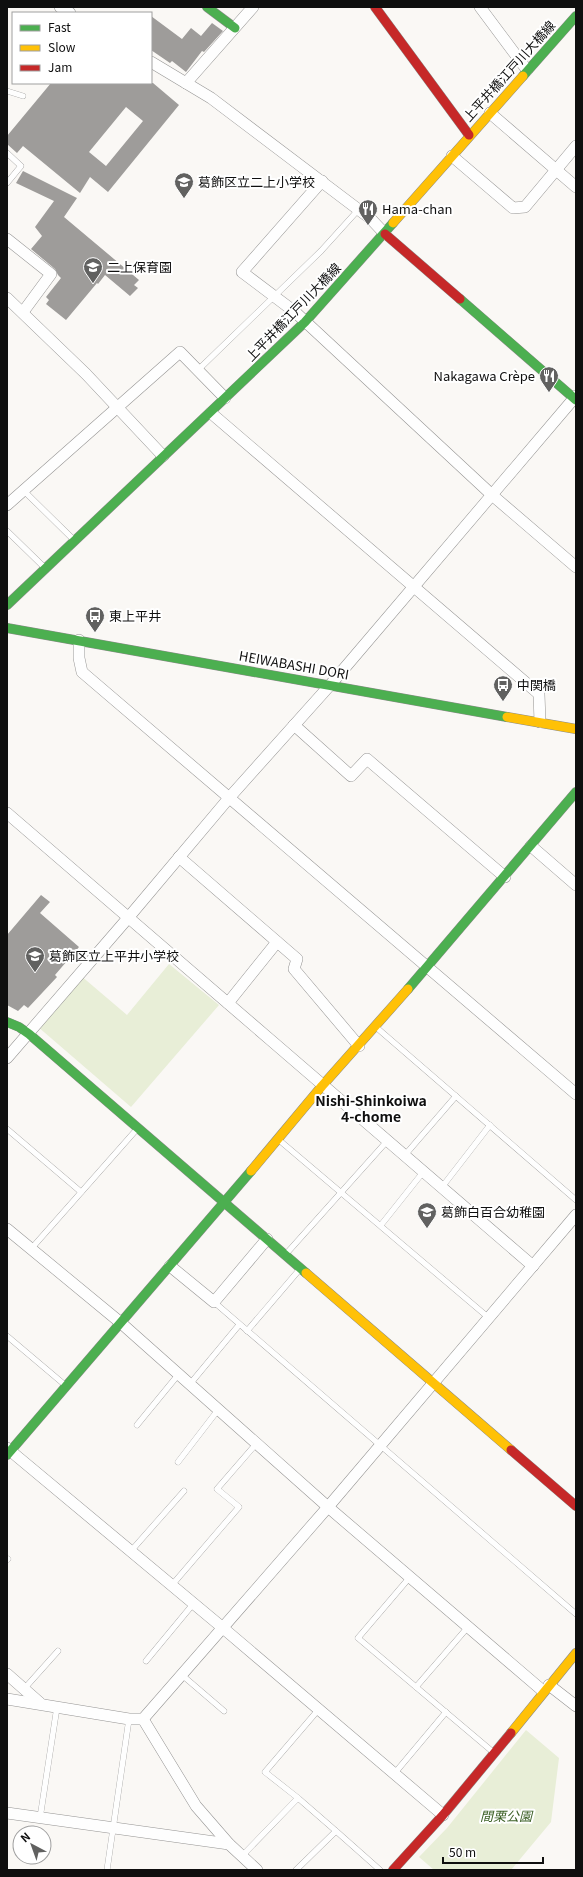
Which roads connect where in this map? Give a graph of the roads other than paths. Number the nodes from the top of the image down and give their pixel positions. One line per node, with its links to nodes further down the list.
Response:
1 (207, 7): 6 (street)
2 (253, 7): 6 (street)
3 (375, 7): 13 (street)
4 (480, 7): 8 (street)
5 (576, 16): 8 (street, 上平井橋江戸川大橋線)
6 (235, 28): 9 (street)
7 (152, 63): 9 (street)
8 (527, 70): 12 (street, 上平井橋江戸川大橋線)
9 (186, 84): 18 (street)
10 (7, 91): 11 (lane)
11 (23, 96)
12 (490, 113): 13 (street, 上平井橋江戸川大橋線); 17 (street)
13 (469, 135): 16 (street, 上平井橋江戸川大橋線)
14 (576, 146): 17 (street)
15 (7, 153): 19 (lane)
16 (452, 156): 17 (street); 22 (street, 上平井橋江戸川大橋線)
17 (556, 170): 20 (street)
18 (322, 182): 21 (street); 24 (street)
19 (7, 183)
20 (576, 187)
21 (358, 209): 22 (street); 24 (lane)
22 (385, 234): 27 (street, 上平井橋江戸川大橋線); 30 (street)
23 (7, 239): 26 (street)
24 (275, 297): 27 (street); 28 (lane)
25 (7, 298): 26 (street)
26 (23, 312): 31 (street)
27 (305, 322): 29 (street, 上平井橋江戸川大橋線); 35 (street)
28 (198, 370): 29 (street); 31 (street)
29 (225, 398): 32 (street, 上平井橋江戸川大橋線)
30 (575, 398): 35 (street)
31 (118, 408): 33 (street); 34 (street)
32 (211, 413): 33 (street, 上平井橋江戸川大橋線); 41 (street)
33 (163, 456): 38 (street, 上平井橋江戸川大橋線)
34 (23, 490): 36 (street); 38 (lane)
35 (492, 494): 39 (street); 41 (street)
36 (7, 505)
37 (7, 531): 40 (lane)
38 (74, 541): 40 (street, 上平井橋江戸川大橋線)
39 (576, 566)
40 (45, 568): 42 (street, 上平井橋江戸川大橋線)
41 (414, 586): 45 (street); 46 (street)
42 (7, 605)
43 (7, 628): 44 (street, HEIWABASHI DORI)
44 (79, 640): 45 (street, HEIWABASHI DORI); 50 (street)
45 (331, 684): 46 (street, HEIWABASHI DORI); 47 (street)
46 (540, 722): 48 (street, HEIWABASHI DORI)
47 (294, 725): 50 (street); 54 (street)
48 (576, 729)
49 (576, 792): 52 (street)
50 (229, 798): 53 (street); 58 (street)
51 (7, 814): 56 (street)
52 (531, 846): 54 (street); 55 (street)
53 (179, 857): 56 (street); 57 (street)
54 (505, 877): 58 (street)
55 (576, 885)
56 (128, 918): 59 (street); 62 (street)
57 (277, 942): 59 (street); 63 (street)
58 (427, 966): 61 (street); 66 (street)
59 (228, 1003): 65 (street)
60 (7, 1022): 62 (street)
61 (375, 1027): 63 (street); 67 (lane)
62 (28, 1034): 64 (street); 69 (street)
63 (359, 1046): 65 (street)
64 (7, 1058)
65 (322, 1086): 71 (street); 72 (street)
66 (576, 1094)
67 (456, 1096): 68 (lane); 73 (lane)
68 (490, 1125): 75 (lane); 78 (lane)
69 (138, 1128): 76 (lane); 79 (street)
70 (7, 1129): 76 (lane)
71 (279, 1140): 77 (lane); 79 (street)
72 (388, 1140): 73 (street); 77 (lane)
73 (406, 1155): 74 (street)
74 (424, 1171): 75 (street); 81 (lane)
75 (442, 1187): 87 (street)
76 (81, 1192): 84 (lane)
77 (342, 1192): 81 (lane); 85 (lane)
78 (576, 1200)
79 (224, 1202): 83 (street); 86 (street)
80 (576, 1215): 87 (street)
81 (381, 1225): 90 (lane)
82 (9, 1234): 84 (street)
83 (267, 1239): 85 (street); 89 (street)
84 (31, 1249): 91 (street)
85 (286, 1255): 88 (street)
86 (170, 1266): 89 (street); 91 (street)
87 (533, 1266): 90 (street)
88 (301, 1268): 93 (lane); 96 (street)
89 (214, 1302): 92 (lane)
90 (489, 1318): 96 (street)
91 (121, 1323): 95 (street); 98 (street)
92 (239, 1325): 93 (lane); 97 (lane)
93 (247, 1331): 102 (lane)
94 (7, 1336): 98 (lane)
95 (178, 1375): 97 (street); 100 (lane)
96 (434, 1382): 102 (street); 106 (street)
97 (189, 1385): 99 (street)
98 (66, 1387): 103 (street)
99 (218, 1410): 101 (street); 104 (lane)
100 (137, 1425)
101 (256, 1444): 107 (street); 110 (lane)
102 (379, 1446): 107 (street); 112 (lane)
103 (8, 1452): 108 (street)
104 (178, 1462)
105 (184, 1491): 108 (lane)
106 (576, 1506)
107 (328, 1507): 109 (street); 114 (street)
108 (131, 1551): 110 (street)
109 (410, 1577): 113 (street); 120 (lane)
110 (172, 1585): 111 (street)
111 (194, 1603): 114 (street); 117 (lane)
112 (576, 1614)
113 (468, 1627): 120 (lane); 121 (street)
114 (223, 1628): 119 (street); 127 (street)
115 (58, 1650): 122 (lane)
116 (576, 1653): 121 (street)
117 (146, 1661)
118 (7, 1674): 122 (street)
119 (182, 1674): 128 (lane); 131 (street)
120 (416, 1687): 129 (lane)
121 (546, 1688): 126 (street); 132 (street)
122 (24, 1689): 124 (street)
123 (7, 1699): 124 (street)
124 (40, 1703): 125 (street)
125 (57, 1706): 130 (street); 137 (lane)
126 (576, 1706)
127 (319, 1709): 133 (street); 134 (lane)
128 (224, 1711)
129 (446, 1712): 132 (lane); 133 (lane)
130 (129, 1719): 131 (street); 138 (lane)
131 (143, 1719): 140 (street)
132 (494, 1752): 136 (street)
133 (394, 1774): 136 (street)
134 (298, 1798): 139 (lane); 141 (lane)
135 (7, 1813): 137 (street)
136 (443, 1815): 146 (street)
137 (40, 1818): 138 (street)
138 (113, 1828): 140 (street); 142 (lane)
139 (336, 1831): 144 (lane); 145 (lane)
140 (229, 1844): 141 (street)
141 (242, 1856): 143 (street)
142 (107, 1870)
143 (257, 1870)
144 (296, 1870)
145 (380, 1870)
146 (393, 1870)

